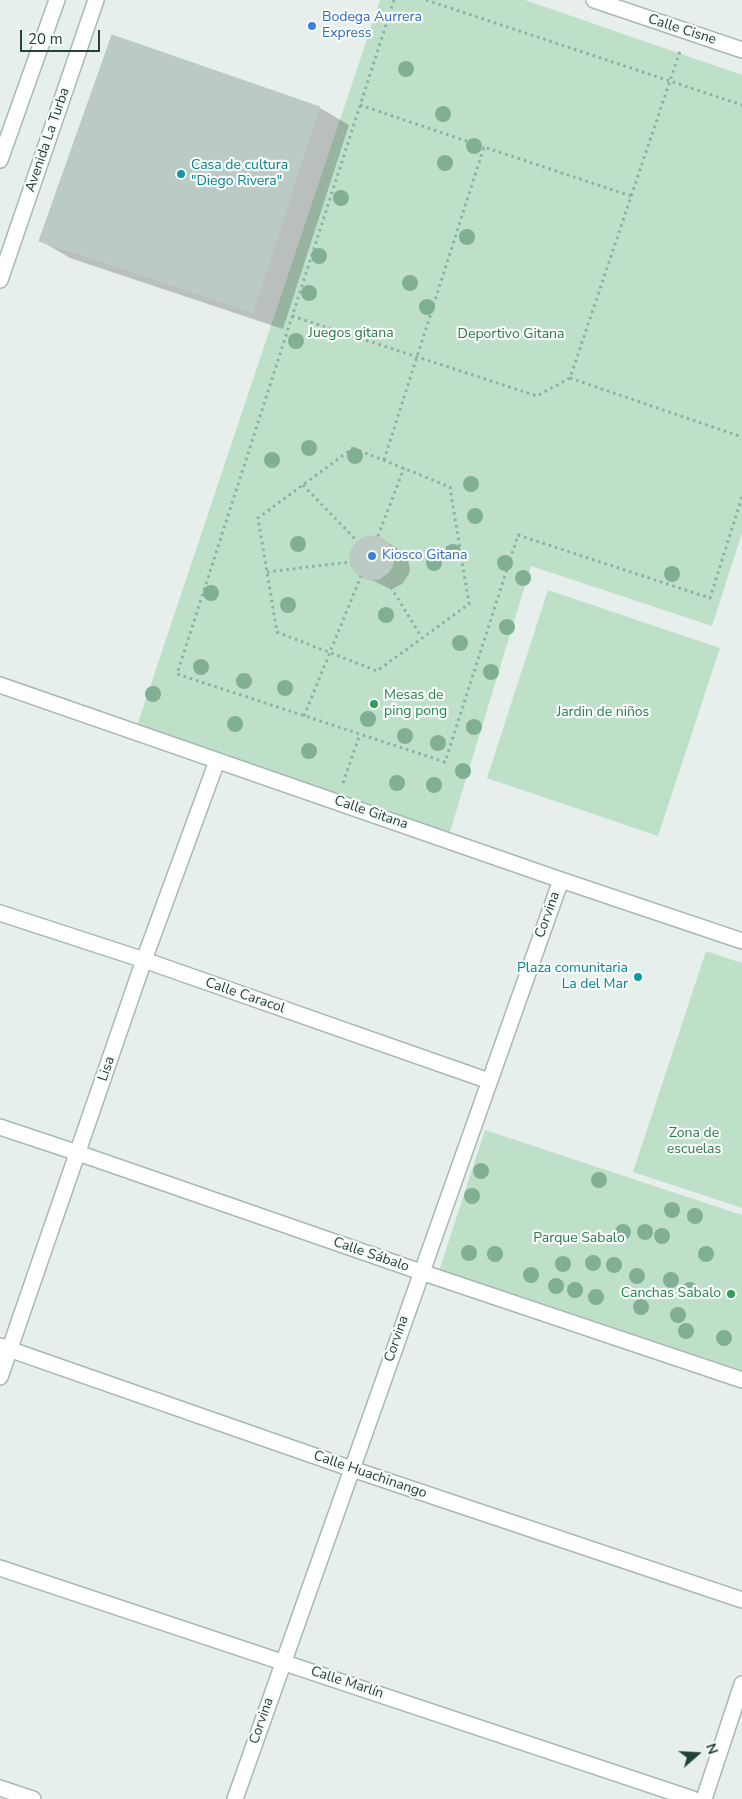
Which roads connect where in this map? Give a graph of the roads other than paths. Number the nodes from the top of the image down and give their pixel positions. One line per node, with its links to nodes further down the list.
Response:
1 (57, 0): 5 (street)
2 (96, 0): 6 (street, Avenida La Turba)
3 (594, 0): 4 (street, Calle Cisne)
4 (742, 50)
5 (0, 160)
6 (0, 280)
7 (0, 685): 8 (street, Calle Gitana)
8 (217, 762): 9 (street, Calle Gitana); 12 (street, Lisa)
9 (561, 880): 11 (street, Calle Gitana); 13 (street, Corvina)
10 (0, 913): 12 (street, Calle Caracol)
11 (742, 941)
12 (144, 960): 13 (street, Calle Caracol); 15 (street, Lisa)
13 (489, 1081): 16 (street, Corvina)
14 (0, 1127): 15 (street, Calle Sábalo)
15 (78, 1153): 16 (street, Calle Sábalo); 17 (street, Lisa)
16 (421, 1272): 19 (street, Calle Sábalo); 20 (street, Corvina)
17 (5, 1347): 18 (street, Lisa); 20 (street, Calle Huachinango)
18 (0, 1378)
19 (742, 1380)
20 (352, 1469): 22 (street, Calle Huachinango); 23 (street, Corvina)
21 (0, 1568): 23 (street, Calle Marlín)
22 (742, 1600)
23 (282, 1662): 27 (street, Corvina); 28 (street, Calle Marlín)
24 (742, 1684): 29 (street)
25 (0, 1788): 26 (street)
26 (33, 1799)
27 (235, 1799)
28 (693, 1799)
29 (704, 1799)

